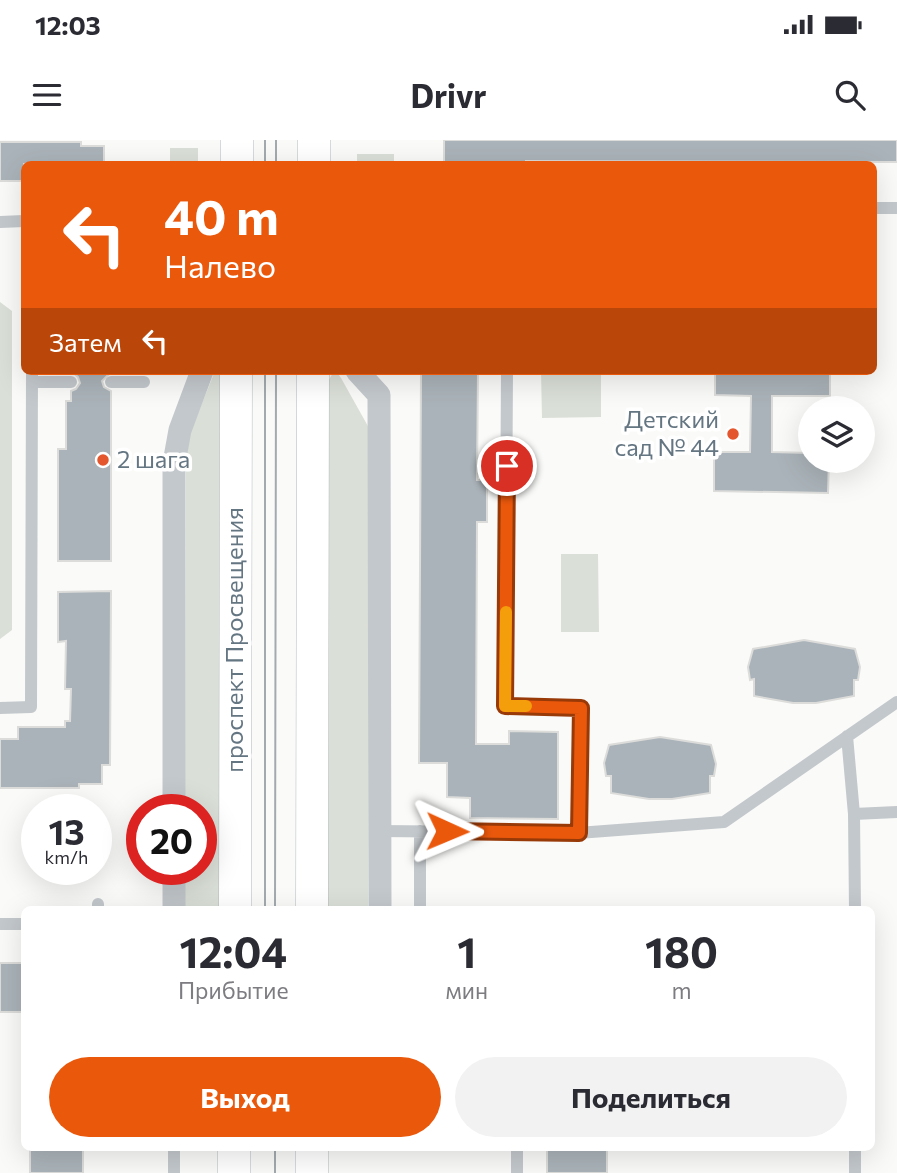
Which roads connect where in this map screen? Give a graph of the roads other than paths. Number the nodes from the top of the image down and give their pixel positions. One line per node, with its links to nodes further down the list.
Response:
1 (237, 140): 3 (main road)
2 (314, 140): 4 (main road)
3 (237, 161)
4 (314, 161)
5 (877, 208): 6 (lane)
6 (897, 208)
7 (21, 221): 8 (lane)
8 (0, 222)
9 (201, 375): 21 (street)
10 (236, 375): 29 (main road, проспект Просвещения)
11 (313, 375): 30 (main road)
12 (361, 375): 24 (street)
13 (507, 375): 26 (lane)
14 (32, 376): 15 (lane); 19 (lane)
15 (71, 382)
16 (111, 382): 17 (lane)
17 (144, 382)
18 (897, 702): 20 (lane)
19 (0, 708)
20 (847, 736): 23 (lane); 26 (lane)
21 (174, 794)
22 (897, 812): 23 (lane)
23 (855, 814): 33 (lane)
24 (380, 831): 25 (lane); 31 (street)
25 (420, 831): 26 (lane); 32 (lane)
26 (579, 833)
27 (174, 885): 28 (street)
28 (174, 906)
29 (235, 906)
30 (312, 906)
31 (380, 906)
32 (420, 906)
33 (855, 906)
34 (0, 924): 35 (lane)
35 (21, 924)
36 (174, 1151): 41 (lane)
37 (234, 1151): 42 (main road)
38 (312, 1151): 43 (main road)
39 (517, 1151): 44 (lane)
40 (855, 1151): 45 (lane)
41 (174, 1173)
42 (234, 1173)
43 (312, 1173)
44 (517, 1173)
45 (855, 1173)

